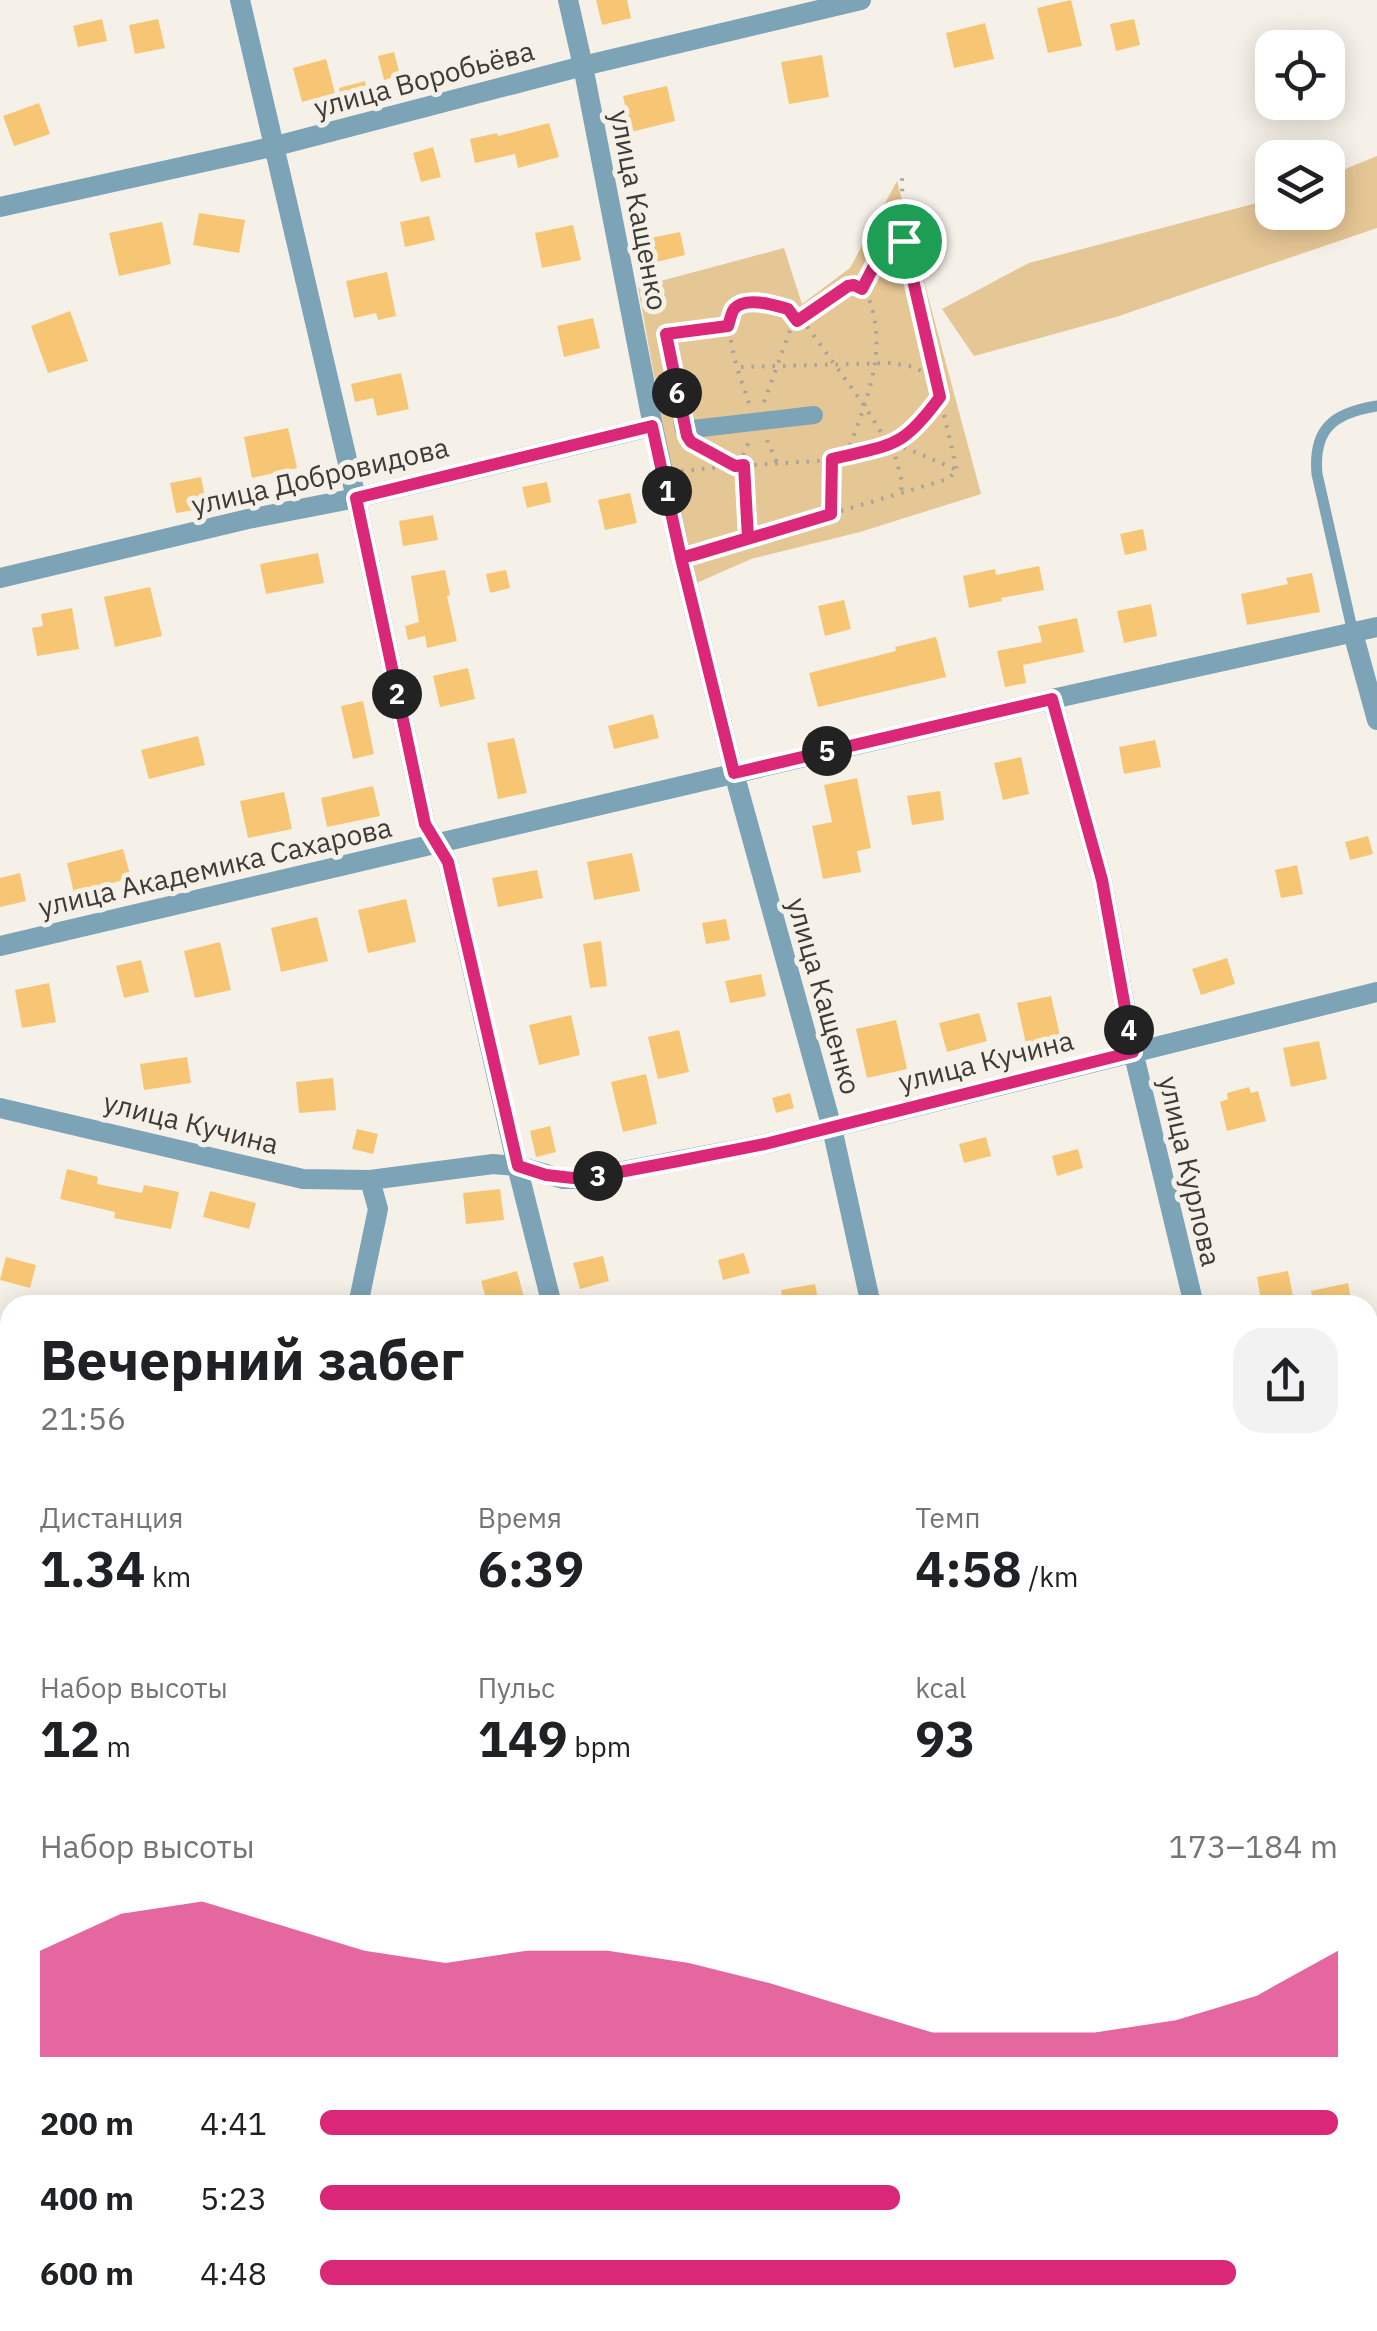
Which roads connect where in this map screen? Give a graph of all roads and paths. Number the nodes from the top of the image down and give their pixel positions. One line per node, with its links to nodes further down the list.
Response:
1 (240, 0): 5 (street)
2 (568, 0): 4 (street, улица Кащенко)
3 (861, 0): 4 (street, улица Воробьёва)
4 (583, 66): 5 (street, улица Воробьёва); 24 (street, улица Кащенко)
5 (276, 146): 7 (street, улица Воробьёва); 36 (street)
6 (902, 172): 8 (path)
7 (0, 207)
8 (902, 212): 9 (path); 17 (path)
9 (862, 289): 10 (path); 13 (path)
10 (799, 320): 11 (path); 14 (path); 15 (path)
11 (728, 326): 12 (path); 16 (path)
12 (666, 334): 25 (street)
13 (876, 362): 14 (path); 17 (path); 19 (path)
14 (834, 363): 15 (path); 19 (path)
15 (776, 365): 16 (path); 21 (path)
16 (739, 367): 22 (path)
17 (936, 380): 18 (path)
18 (940, 397): 28 (path); 33 (path)
19 (864, 405): 28 (path); 29 (path)
20 (1377, 406): 42 (lane)
21 (761, 408)
22 (751, 410)
23 (814, 416): 25 (street)
24 (652, 426): 36 (street, улица Добровидова); 39 (street, улица Кащенко)
25 (684, 430): 32 (path)
26 (753, 430): 32 (path)
27 (762, 430): 31 (path)
28 (892, 444): 29 (path); 33 (path); 35 (path)
29 (846, 456): 30 (path)
30 (832, 459): 31 (path); 37 (path)
31 (778, 463): 32 (path)
32 (740, 466): 34 (path); 38 (path)
33 (957, 470): 35 (path)
34 (681, 472)
35 (900, 493): 37 (path)
36 (356, 498): 40 (street, улица Добровидова); 46 (street)
37 (831, 514): 38 (path)
38 (748, 538): 39 (path)
39 (681, 558): 45 (street, улица Кащенко)
40 (0, 578)
41 (1377, 627): 42 (street, улица Академика Сахарова)
42 (1353, 633): 43 (street, улица Академика Сахарова); 44 (street)
43 (1052, 699): 45 (street, улица Академика Сахарова); 49 (street, улица Курлова)
44 (1377, 720)
45 (734, 773): 46 (street, улица Академика Сахарова); 51 (street, улица Кащенко)
46 (437, 844): 47 (street, улица Академика Сахарова); 52 (street)
47 (0, 946)
48 (1377, 992): 49 (street, улица Кучина)
49 (1133, 1052): 51 (street, улица Кучина); 57 (street, улица Курлова)
50 (0, 1108): 53 (street, улица Кучина)
51 (832, 1128): 52 (street, улица Кучина); 56 (street, улица Кащенко)
52 (518, 1166): 53 (street, улица Кучина); 55 (street)
53 (370, 1180): 54 (street)
54 (360, 1295)
55 (550, 1295)
56 (869, 1295)
57 (1192, 1295)

